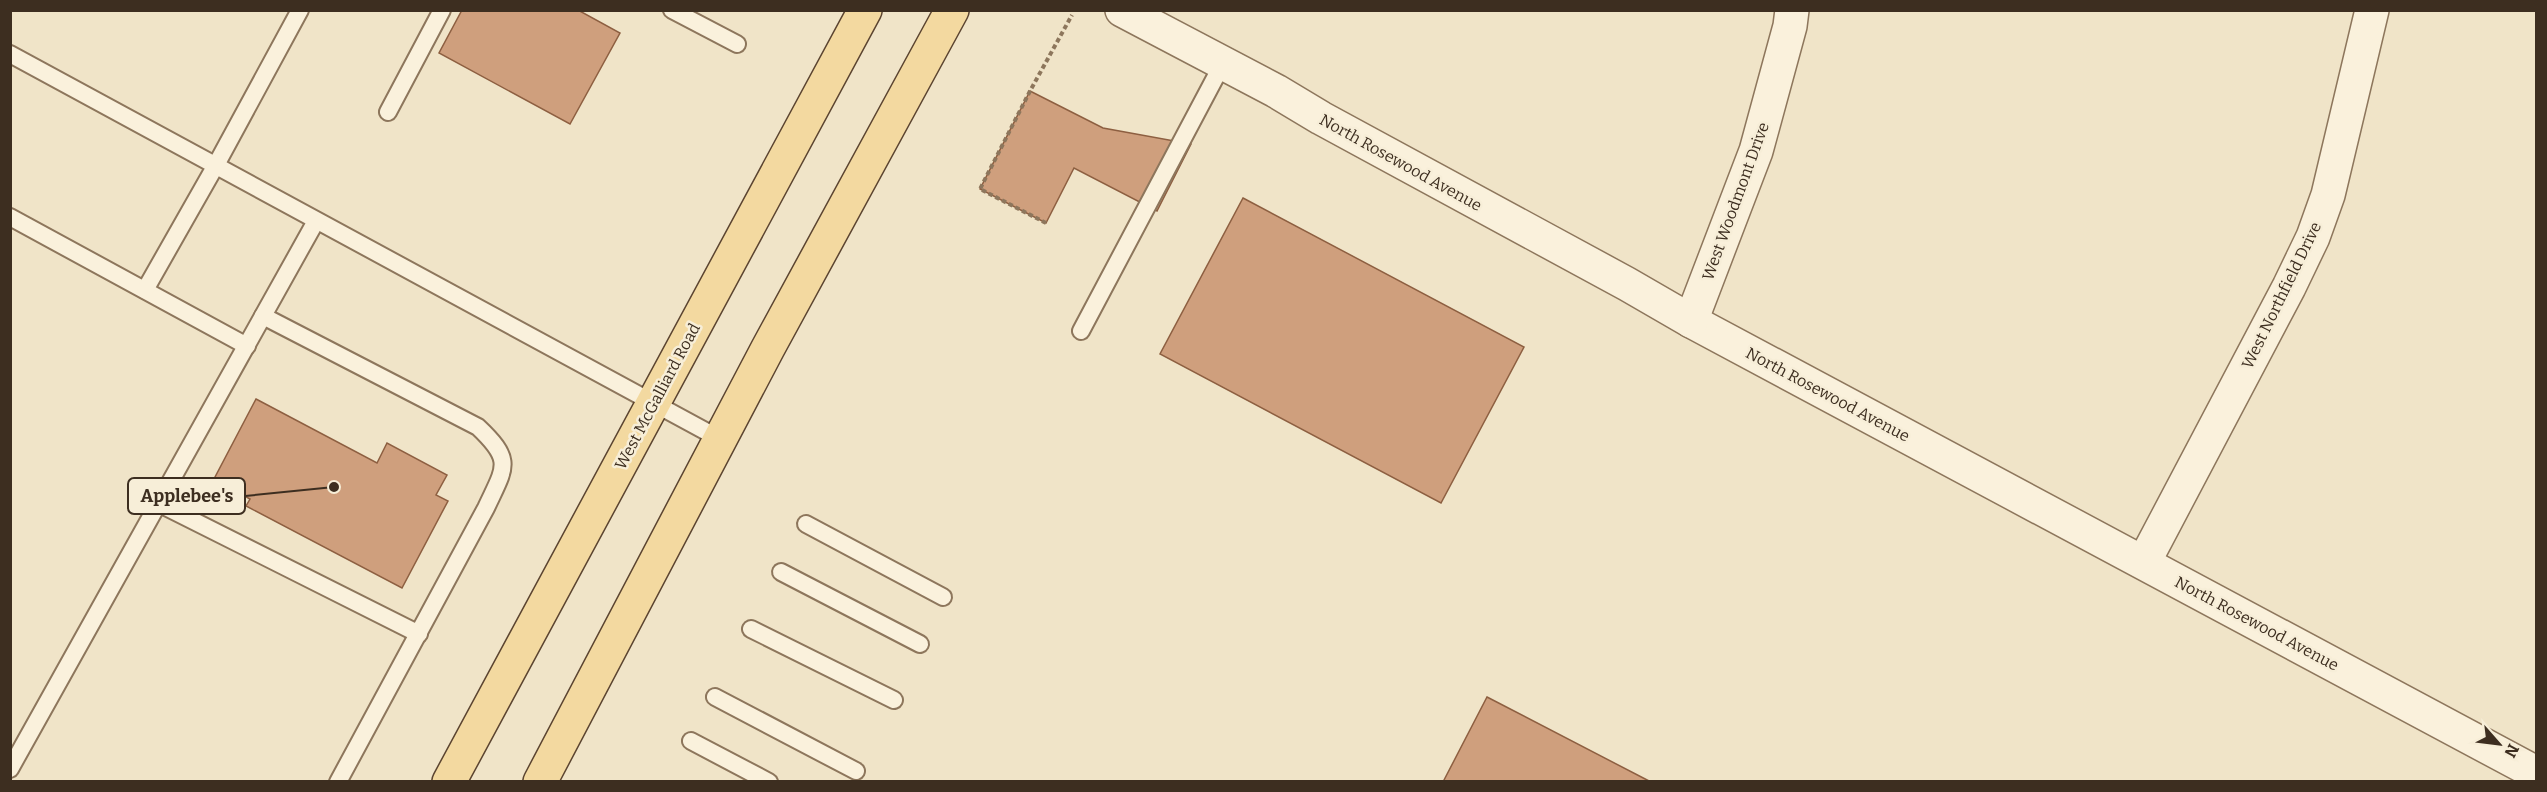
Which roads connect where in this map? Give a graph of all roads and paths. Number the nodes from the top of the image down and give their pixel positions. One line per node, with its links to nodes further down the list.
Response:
1 (300, 10): 14 (lane)
2 (442, 10): 13 (lane)
3 (672, 10): 10 (lane)
4 (865, 10): 23 (main road, West McGalliard Road)
5 (952, 10): 24 (main road)
6 (1122, 10): 12 (street, North Rosewood Avenue)
7 (1792, 10): 20 (street, West Woodmont Drive)
8 (2372, 10): 27 (street, West Northfield Drive)
9 (1072, 15): 17 (path)
10 (736, 44)
11 (10, 54): 14 (lane)
12 (1222, 63): 20 (street, North Rosewood Avenue); 21 (lane)
13 (388, 112)
14 (216, 165): 16 (lane); 18 (lane)
15 (10, 217): 18 (lane)
16 (316, 221): 19 (lane); 23 (lane)
17 (1046, 223)
18 (144, 290): 22 (lane)
19 (263, 316): 22 (lane); 31 (lane)
20 (1691, 321): 27 (street, North Rosewood Avenue)
21 (1081, 331)
22 (247, 346): 25 (lane)
23 (653, 403): 24 (lane); 40 (main road, West McGalliard Road)
24 (720, 439): 41 (main road)
25 (160, 504): 31 (lane); 36 (lane)
26 (806, 524): 29 (lane)
27 (2144, 562): 38 (street, North Rosewood Avenue)
28 (781, 572): 32 (lane)
29 (943, 597)
30 (751, 629): 34 (lane)
31 (419, 634): 39 (lane)
32 (921, 644)
33 (715, 698): 37 (lane)
34 (894, 700)
35 (691, 741): 42 (lane)
36 (10, 769)
37 (856, 771)
38 (2536, 773)
39 (338, 782)
40 (449, 782)
41 (540, 782)
42 (769, 782)

